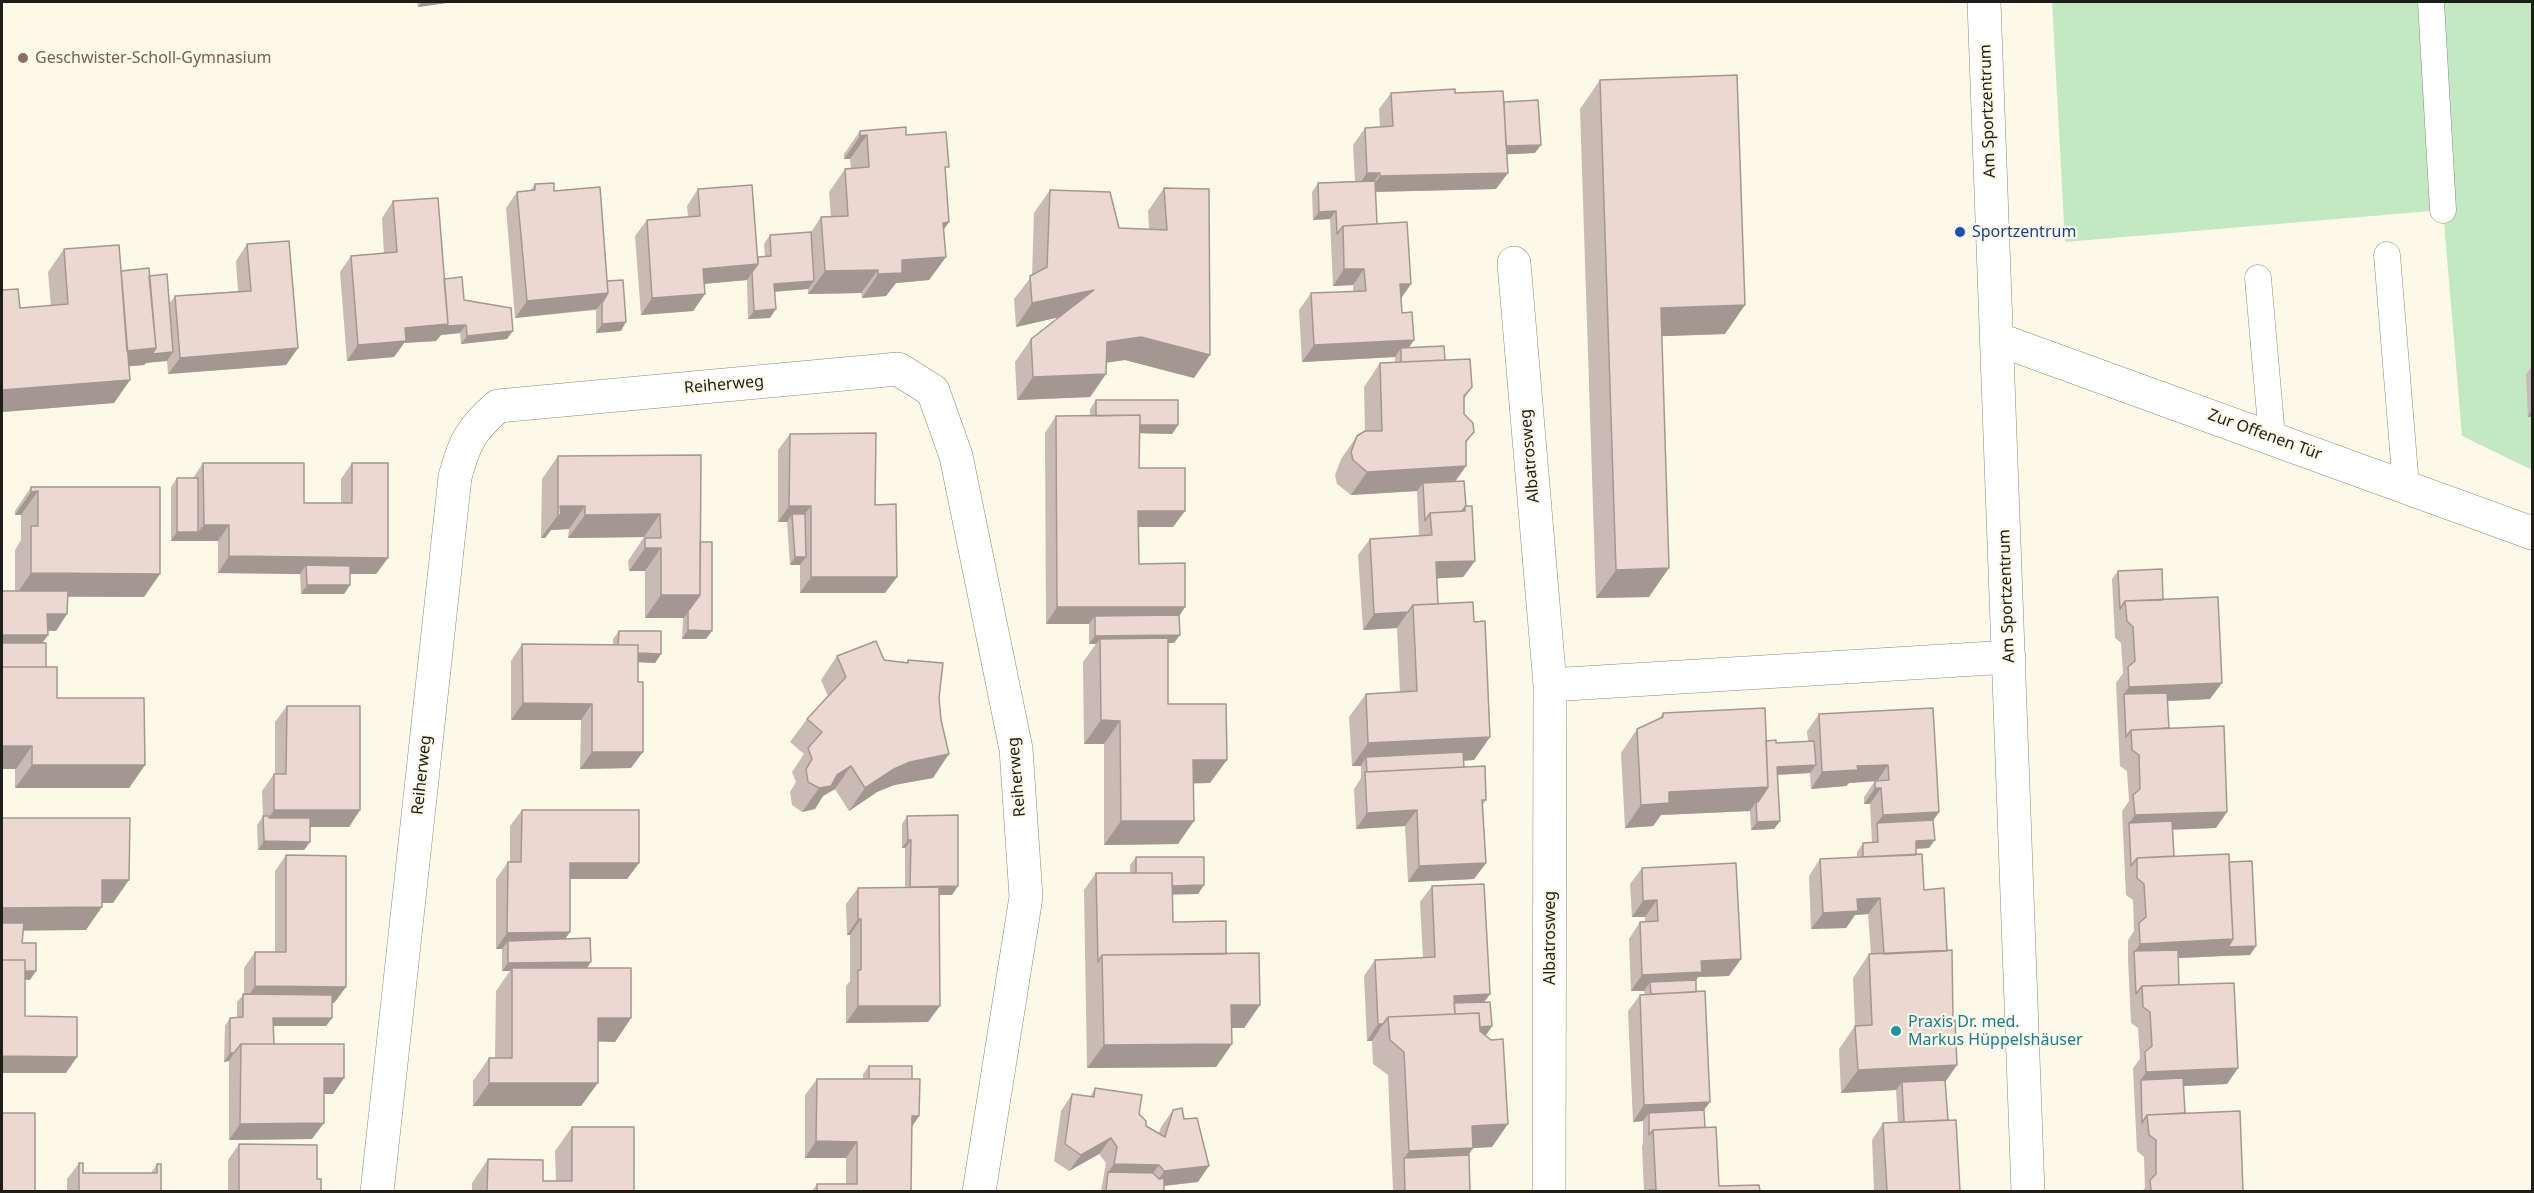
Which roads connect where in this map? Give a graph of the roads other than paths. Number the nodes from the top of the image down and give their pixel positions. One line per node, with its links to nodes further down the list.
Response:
1 (1984, 2): 7 (street, Am Sportzentrum)
2 (2431, 2): 3 (lane)
3 (2443, 210)
4 (2388, 255): 9 (lane)
5 (1514, 263): 12 (street, Albatrosweg)
6 (2258, 278): 8 (lane)
7 (1997, 339): 8 (street, Zur Offenen Tür); 11 (street, Am Sportzentrum)
8 (2272, 437): 9 (street, Zur Offenen Tür)
9 (2406, 486): 10 (street, Zur Offenen Tür)
10 (2532, 533)
11 (2009, 657): 12 (street); 16 (street, Am Sportzentrum)
12 (1550, 685): 15 (street, Albatrosweg)
13 (377, 1191): 14 (street, Reiherweg)
14 (979, 1191)
15 (1549, 1191)
16 (2028, 1191)

